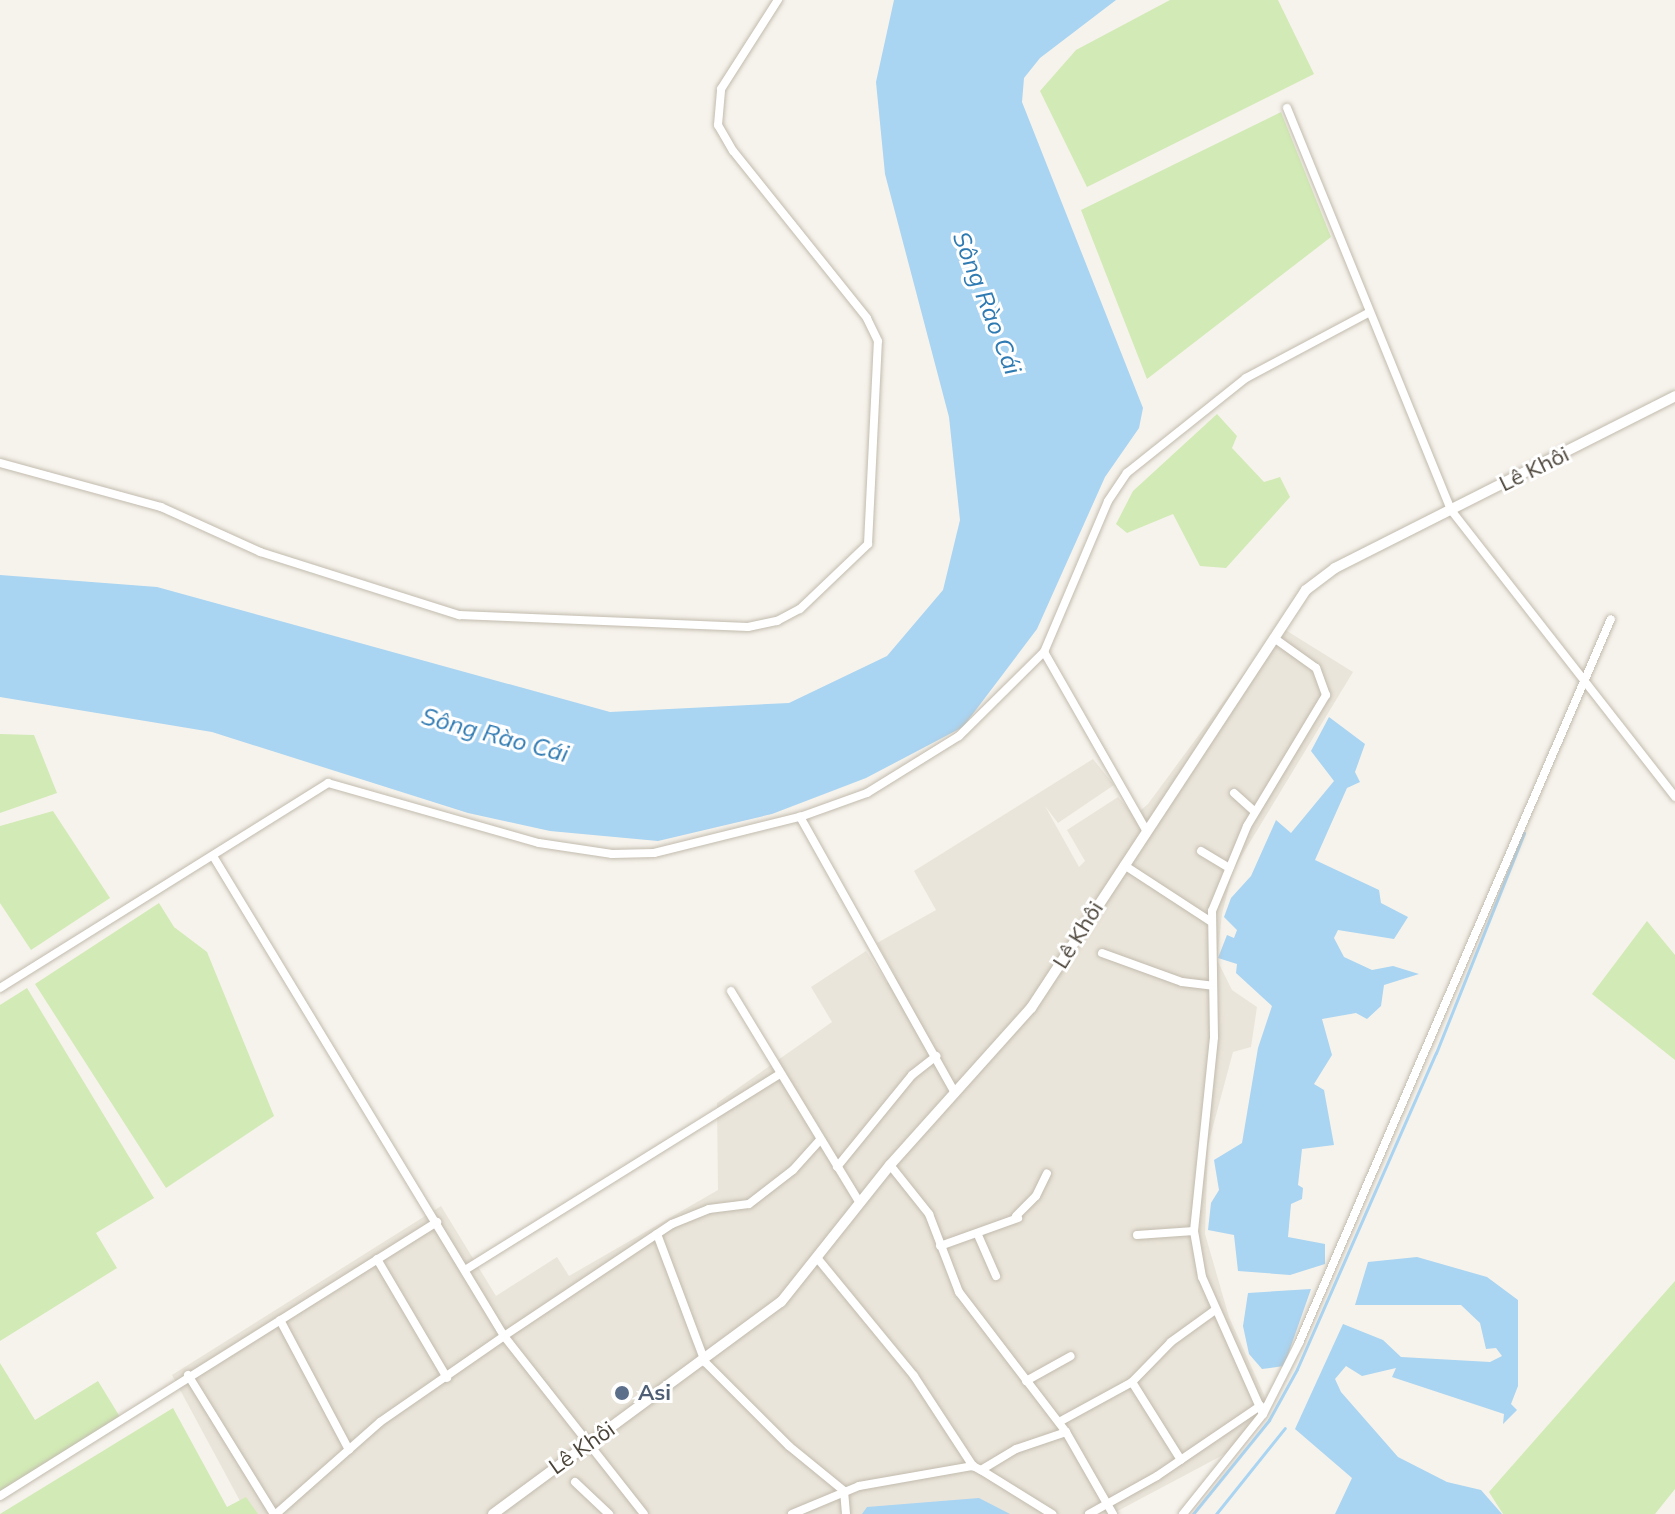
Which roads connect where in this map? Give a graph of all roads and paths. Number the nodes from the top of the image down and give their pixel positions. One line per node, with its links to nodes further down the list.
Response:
1 (778, 0): 5 (street)
2 (1287, 108): 3 (street)
3 (1368, 313): 6 (street); 9 (street)
4 (1675, 396): 6 (street, Lê Khôi)
5 (0, 463)
6 (1451, 510): 8 (street, Lê Khôi); 10 (street)
7 (1611, 619): 10 (street)
8 (1274, 638): 14 (street); 16 (street, Lê Khôi)
9 (1044, 652): 15 (street); 16 (street)
10 (1586, 680): 11 (street); 53 (street)
11 (1671, 783): 13 (street)
12 (1234, 793): 14 (street)
13 (1675, 797)
14 (1255, 812): 20 (street)
15 (800, 817): 18 (street); 26 (street)
16 (1146, 830): 19 (street, Lê Khôi)
17 (1201, 851): 20 (street)
18 (213, 856): 24 (street); 34 (street)
19 (1124, 865): 21 (street); 28 (street, Lê Khôi)
20 (1229, 868): 21 (street)
21 (1210, 921): 23 (street)
22 (1102, 953): 23 (street)
23 (1213, 986): 35 (street)
24 (0, 988)
25 (731, 991): 27 (street)
26 (936, 1056): 28 (street); 31 (street)
27 (778, 1075): 29 (street); 42 (street)
28 (955, 1093): 30 (street, Lê Khôi)
29 (819, 1141): 31 (street); 36 (street)
30 (890, 1165): 33 (street, Lê Khôi); 39 (street)
31 (837, 1167): 33 (street)
32 (1047, 1173): 37 (street)
33 (860, 1203): 41 (street, Lê Khôi)
34 (437, 1222): 40 (street); 42 (street)
35 (1194, 1231): 38 (street); 44 (street)
36 (657, 1234): 46 (street); 48 (street)
37 (978, 1235): 39 (street); 43 (street)
38 (1137, 1235)
39 (940, 1246): 51 (street)
40 (377, 1259): 45 (street); 50 (street)
41 (818, 1259): 48 (street, Lê Khôi); 59 (street)
42 (465, 1270): 46 (street)
43 (996, 1276)
44 (1215, 1310): 52 (street); 53 (street)
45 (280, 1320): 49 (street); 57 (street)
46 (504, 1336): 50 (street); 56 (street)
47 (1071, 1356): 51 (street)
48 (705, 1362): 56 (street, Lê Khôi); 61 (street)
49 (188, 1375): 62 (street); 65 (street)
50 (447, 1378): 57 (street)
51 (1026, 1381): 54 (street)
52 (1132, 1382): 54 (street); 58 (street)
53 (1262, 1410): 58 (street); 74 (street)
54 (1059, 1422): 55 (street)
55 (1066, 1432): 59 (street); 63 (street)
56 (588, 1444): 64 (street); 66 (street, Lê Khôi)
57 (349, 1450): 65 (street)
58 (1181, 1460): 63 (street)
59 (977, 1468): 61 (street); 71 (street)
60 (575, 1482): 67 (street)
61 (844, 1491): 69 (street); 70 (street)
62 (0, 1496)
63 (1107, 1505): 72 (street); 73 (street)
64 (641, 1510): 68 (street)
65 (275, 1514)
66 (493, 1514)
67 (609, 1514)
68 (629, 1514)
69 (792, 1514)
70 (846, 1514)
71 (1052, 1514)
72 (1089, 1514)
73 (1113, 1514)
74 (1183, 1514)

